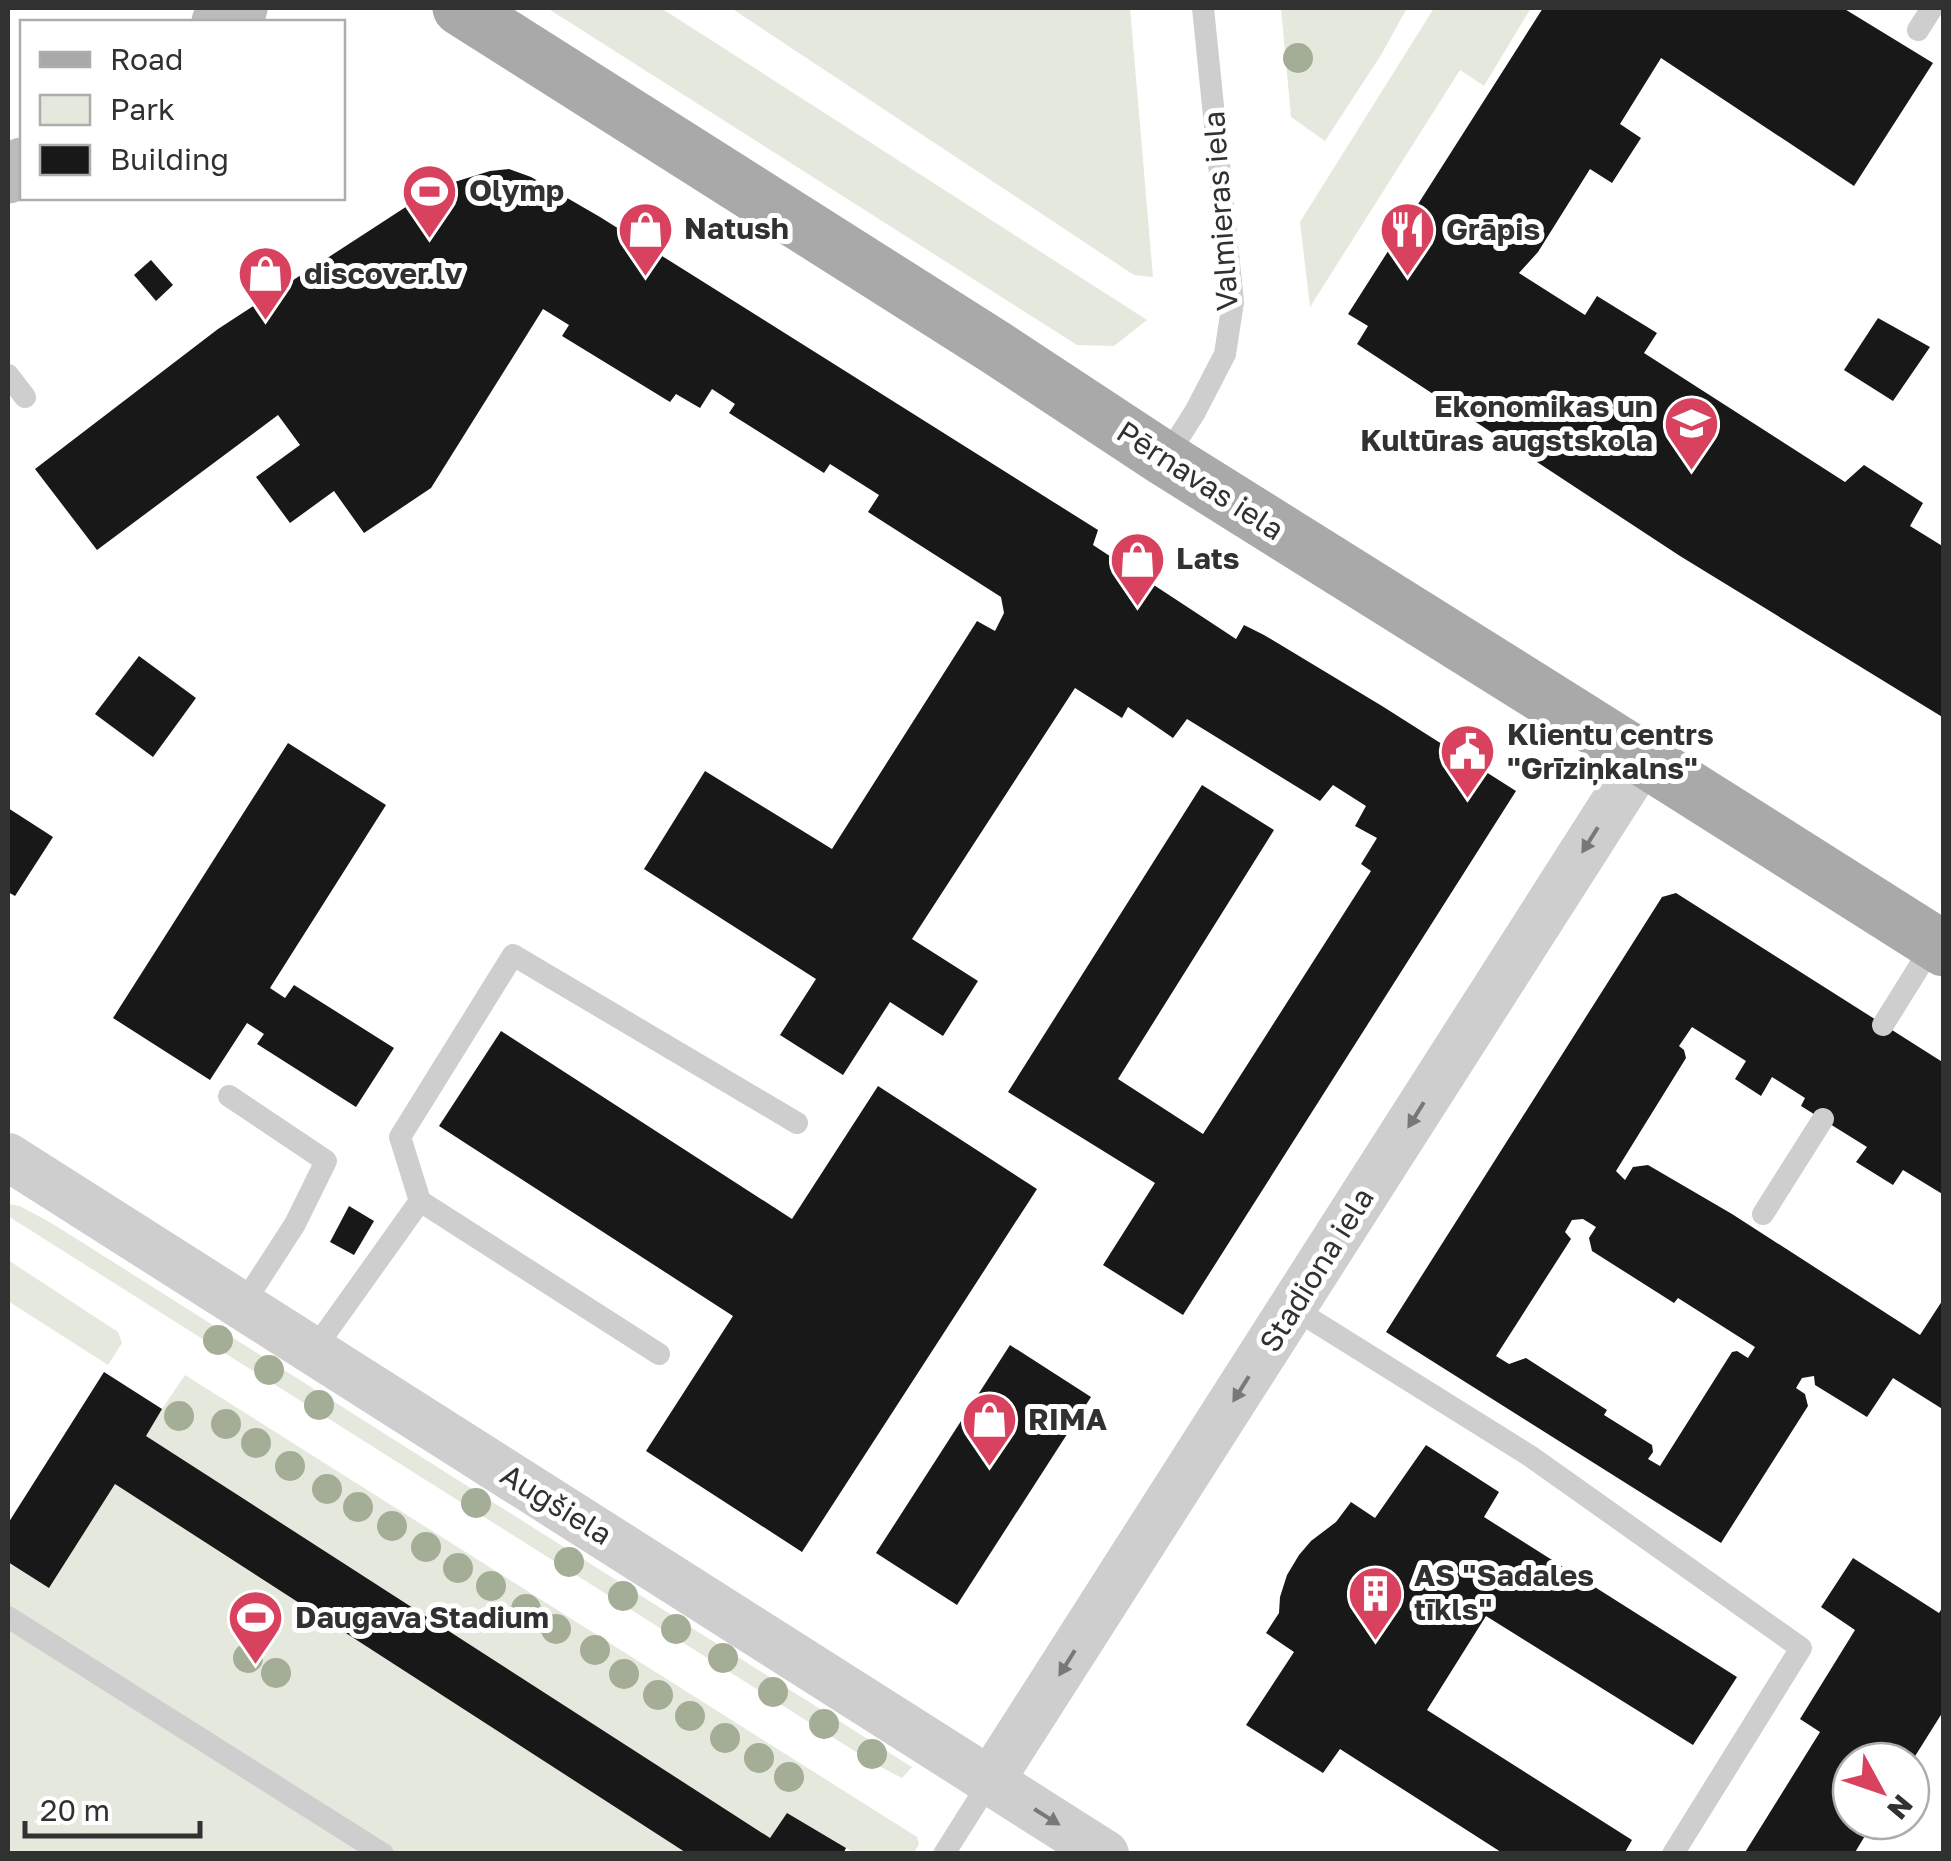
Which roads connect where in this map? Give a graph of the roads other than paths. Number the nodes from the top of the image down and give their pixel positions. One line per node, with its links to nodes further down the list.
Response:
1 (460, 8): 7 (main road, Pērnavas iela)
2 (1203, 8): 7 (lane, Valmieras iela)
3 (1932, 8): 4 (lane)
4 (1918, 30)
5 (8, 375): 6 (lane)
6 (25, 397)
7 (1165, 459): 8 (main road, Pērnavas iela)
8 (1642, 758): 9 (main road, Pērnavas iela); 18 (street, Stadiona iela, one-way to 18)
9 (1939, 946): 10 (lane)
10 (1883, 1025)
11 (229, 1096): 17 (lane)
12 (1823, 1119): 16 (lane)
13 (797, 1123): 15 (lane)
14 (8, 1157): 17 (street, Augšiela)
15 (420, 1201): 19 (lane); 20 (lane)
16 (1763, 1214)
17 (242, 1306): 19 (street, Augšiela)
18 (1293, 1308): 22 (street, Stadiona iela, one-way to 22); 26 (lane)
19 (313, 1351): 22 (street, Augšiela)
20 (658, 1354)
21 (8, 1617): 23 (lane)
22 (990, 1781): 24 (lane); 25 (street, Augšiela, one-way to 25)
23 (384, 1854)
24 (944, 1854)
25 (1105, 1854)
26 (1673, 1854)

